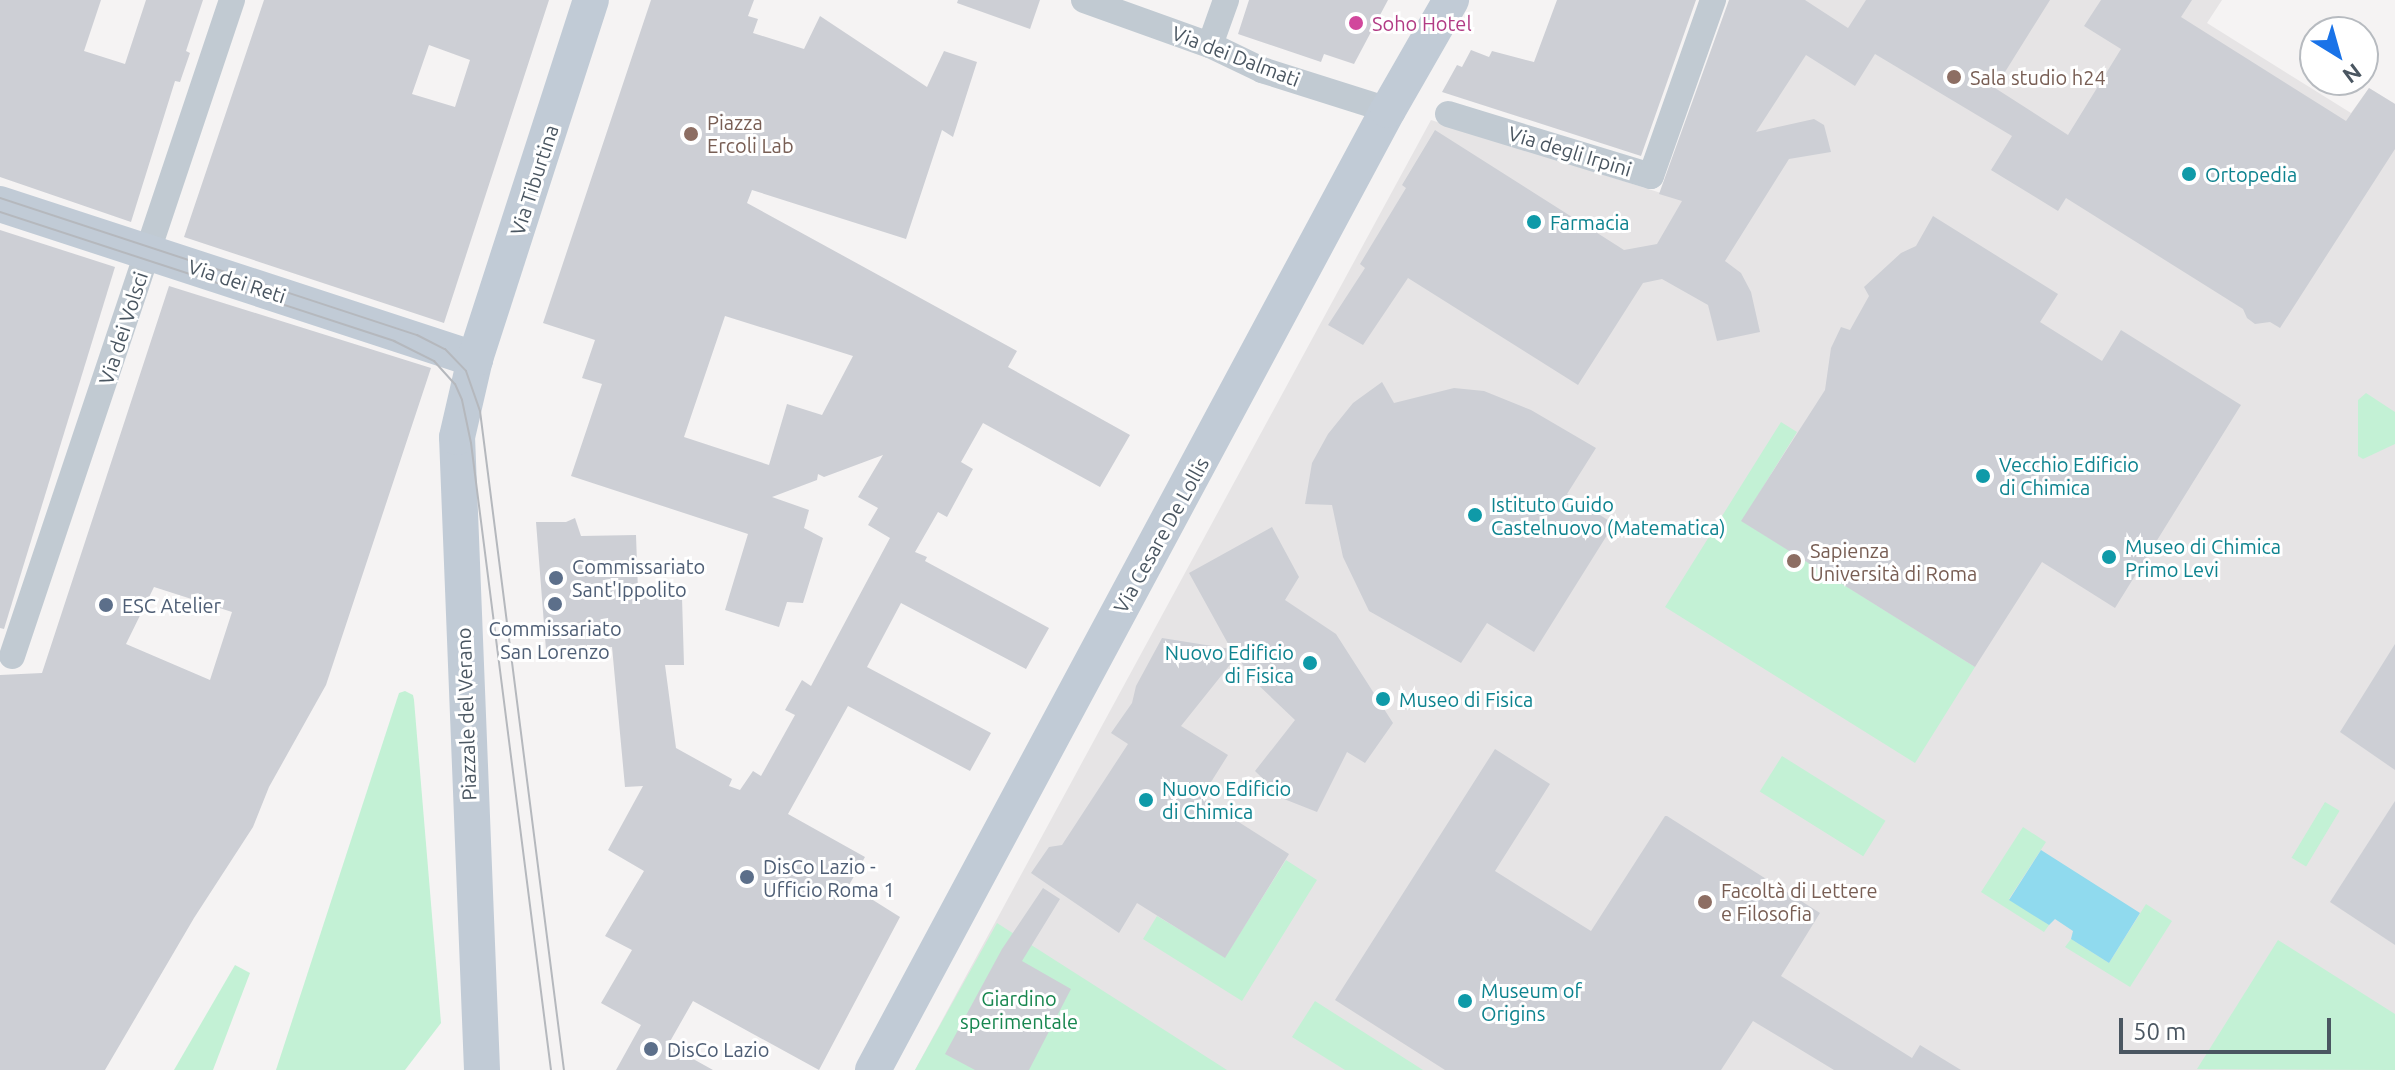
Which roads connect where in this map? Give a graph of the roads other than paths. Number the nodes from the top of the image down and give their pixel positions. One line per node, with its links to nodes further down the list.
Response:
1 (232, 0): 11 (street, Via dei Volsci)
2 (591, 0): 12 (main road, Via Tiburtina)
3 (1084, 0): 7 (street, Via dei Dalmati)
4 (1226, 0): 7 (street)
5 (1451, 0): 8 (main road, Via Cesare De Lollis)
6 (1713, 0): 9 (street, Via degli Irpini)
7 (1210, 45): 8 (street, Via dei Dalmati)
8 (1388, 110): 15 (main road, Via Cesare De Lollis)
9 (1448, 114)
10 (0, 204): 11 (main road, Via dei Reti)
11 (148, 252): 12 (main road, Via dei Reti); 13 (street, Via dei Volsci)
12 (475, 359): 14 (main road, Piazzale del Verano)
13 (12, 656)
14 (482, 1070)
15 (873, 1070)

